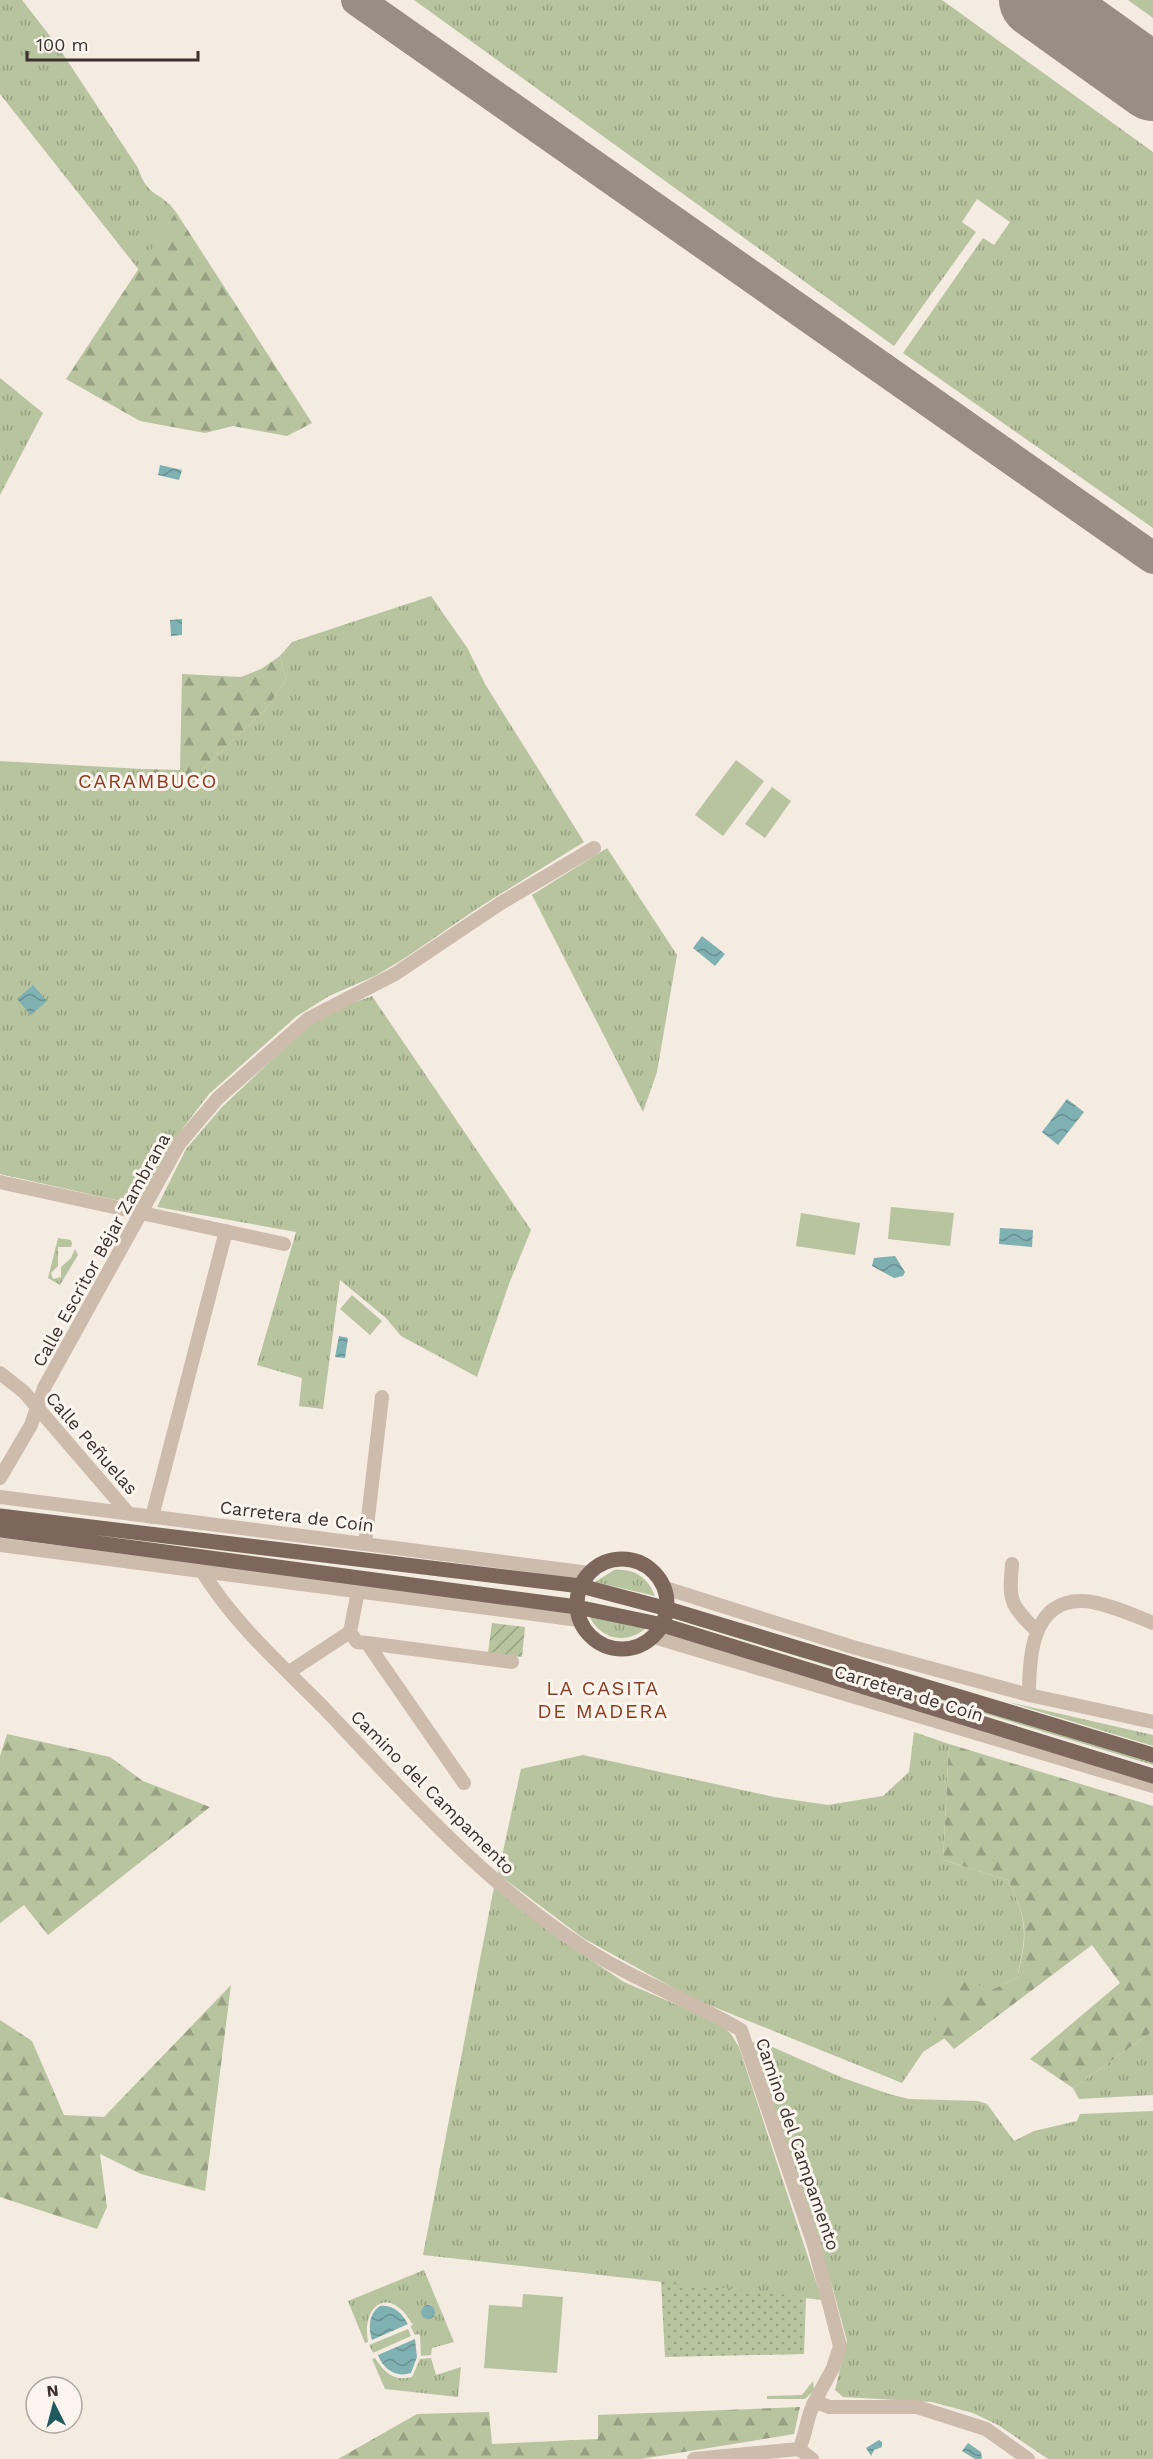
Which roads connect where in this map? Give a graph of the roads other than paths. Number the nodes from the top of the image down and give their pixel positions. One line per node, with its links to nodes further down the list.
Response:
1 (594, 848): 3 (street, Calle Escritor Béjar Zambrana)
2 (0, 1182): 3 (street)
3 (142, 1215): 4 (street); 8 (street, Calle Escritor Béjar Zambrana)
4 (226, 1231): 5 (street); 13 (street)
5 (284, 1244)
6 (0, 1373): 8 (street, Calle Peñuelas)
7 (382, 1397): 15 (street)
8 (37, 1408): 9 (street, Calle Escritor Béjar Zambrana); 11 (street, Calle Peñuelas)
9 (0, 1478)
10 (0, 1497): 11 (street, Carretera de Coín)
11 (128, 1514): 13 (street, Carretera de Coín)
12 (0, 1516): 19 (main road, Carretera de Coín)
13 (152, 1517): 15 (street, Carretera de Coín)
14 (0, 1530): 23 (main road)
15 (365, 1544): 19 (street, Carretera de Coín)
16 (0, 1545): 18 (street)
17 (1012, 1564): 25 (street)
18 (202, 1571): 21 (street); 30 (street, Camino del Campamento)
19 (585, 1579): 20 (main road); 22 (main road); 23 (main road)
20 (665, 1588): 22 (main road); 31 (street, Carretera de Coín)
21 (358, 1591): 23 (street); 27 (street)
22 (668, 1609): 26 (main road); 33 (main road)
23 (578, 1614): 26 (main road); 26 (main road)
24 (1153, 1623): 25 (street)
25 (1036, 1630): 31 (street)
26 (658, 1631): 34 (main road); 36 (street, Carretera de Coín)
27 (350, 1632): 28 (street); 30 (street)
28 (367, 1643): 29 (street); 35 (street)
29 (512, 1662)
30 (289, 1672): 37 (street, Camino del Campamento)
31 (1029, 1695): 32 (street, Carretera de Coín)
32 (1153, 1722)
33 (1153, 1755)
34 (1153, 1776)
35 (464, 1783)
36 (1153, 1786)
37 (815, 2402): 38 (street, Camino del Campamento); 41 (street)
38 (799, 2449): 39 (street); 40 (street)
39 (694, 2459)
40 (813, 2459)
41 (1028, 2459)

